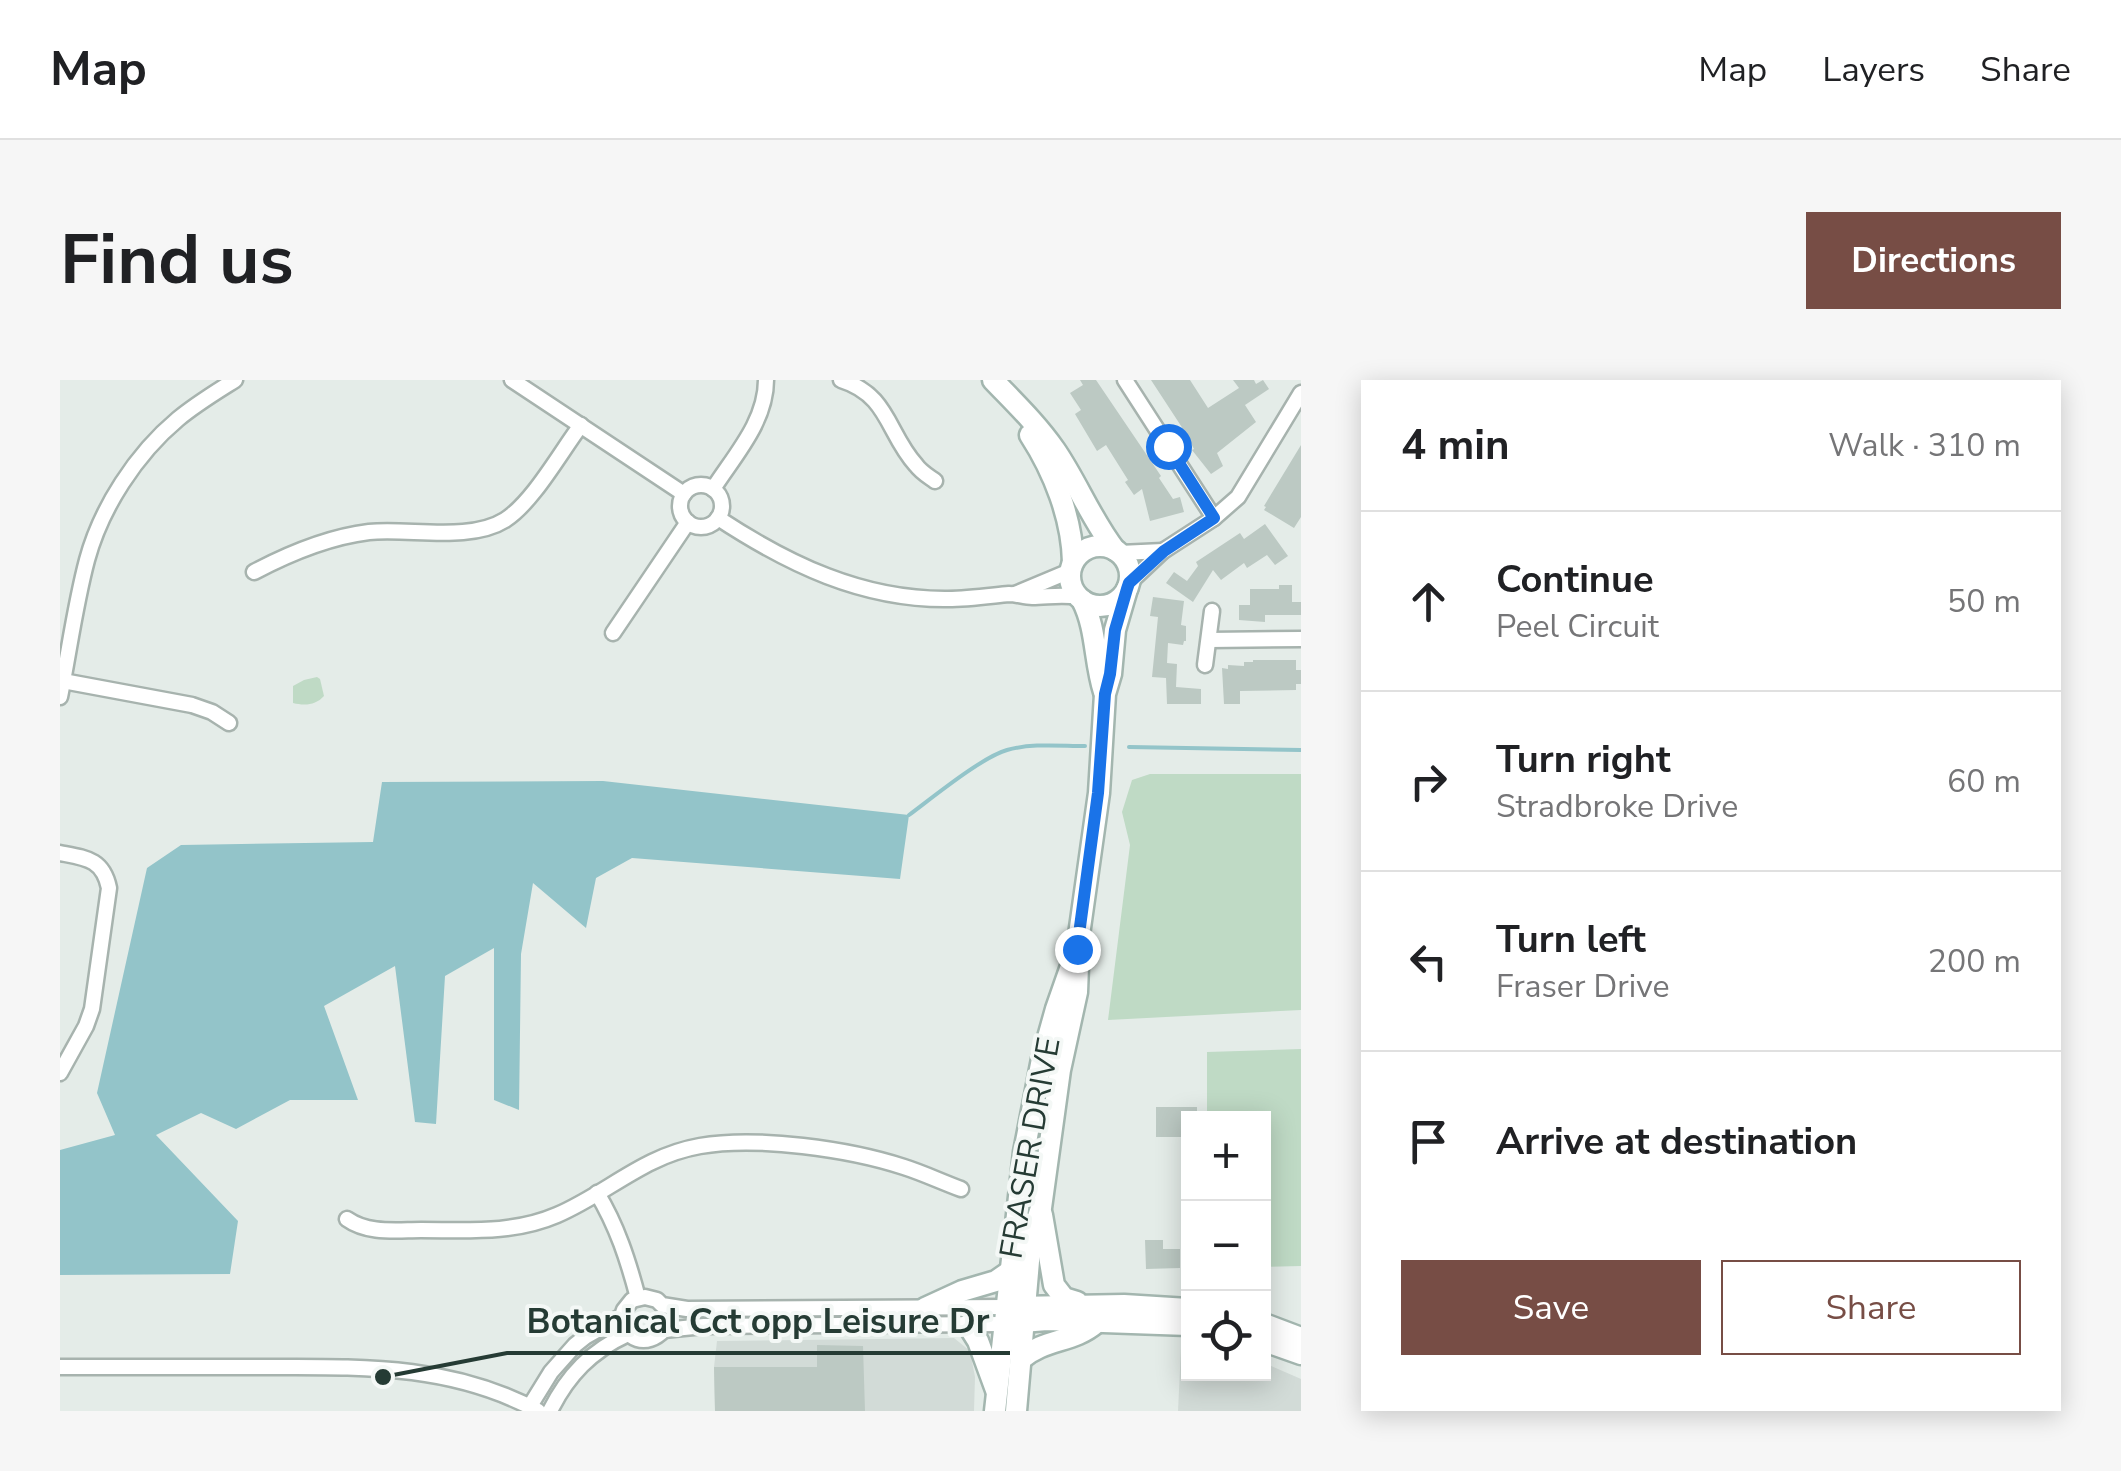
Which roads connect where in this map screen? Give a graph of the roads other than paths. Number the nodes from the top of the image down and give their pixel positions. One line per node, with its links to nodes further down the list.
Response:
1 (236, 380): 28 (street)
2 (512, 380): 9 (street)
3 (781, 380): 6 (street)
4 (841, 380): 10 (street)
5 (1125, 380): 14 (street)
6 (766, 381): 11 (street)
7 (998, 385): 17 (street); 18 (street)
8 (1299, 400): 14 (street)
9 (581, 425): 12 (street); 19 (street)
10 (935, 481)
11 (713, 490): 12 (street); 13 (street)
12 (684, 494): 15 (street)
13 (718, 518): 15 (street); 21 (street)
14 (1214, 518): 16 (street)
15 (688, 522): 24 (street)
16 (1164, 551): 17 (street); 20 (street)
17 (1117, 552): 18 (street); 20 (street)
18 (1071, 566): 21 (street); 22 (street)
19 (254, 572)
20 (1128, 586): 22 (street); 29 (street, FRASER DRIVE)
21 (1015, 594): 22 (street)
22 (1080, 598): 29 (street, FRASER DRIVE)
23 (1212, 610): 26 (street)
24 (613, 633)
25 (1301, 639): 26 (street)
26 (1208, 640): 27 (street)
27 (1205, 665)
28 (63, 680): 30 (street); 31 (street)
29 (1105, 694): 33 (street, FRASER DRIVE)
30 (60, 697)
31 (229, 723)
32 (60, 853): 34 (street)
33 (1077, 949): 37 (street, FRASER DRIVE); 39 (street, FRASER DRIVE)
34 (60, 1073)
35 (961, 1189): 36 (street)
36 (597, 1193): 38 (street); 40 (street)
37 (1041, 1208): 44 (street); 45 (street, FRASER DRIVE)
38 (347, 1219)
39 (1009, 1272): 42 (street); 45 (street, FRASER DRIVE)
40 (638, 1298): 41 (street); 46 (street)
41 (662, 1305): 42 (street); 50 (street)
42 (925, 1308): 45 (street)
43 (1181, 1308): 44 (street)
44 (1091, 1313): 45 (street); 47 (street); 55 (street)
45 (1015, 1315): 48 (street); 55 (street, FRASER DRIVE); 57 (street, FRASER DRIVE)
46 (622, 1316): 51 (street); 58 (street)
47 (1181, 1324)
48 (968, 1326): 50 (street); 57 (street)
49 (1271, 1327): 52 (street)
50 (664, 1330): 51 (street)
51 (628, 1334): 59 (street)
52 (1301, 1338)
53 (1271, 1343): 54 (street)
54 (1301, 1354)
55 (1021, 1359): 60 (street, FRASER DRIVE)
56 (60, 1368): 58 (street)
57 (996, 1401)
58 (534, 1409)
59 (550, 1411)
60 (1016, 1411)

